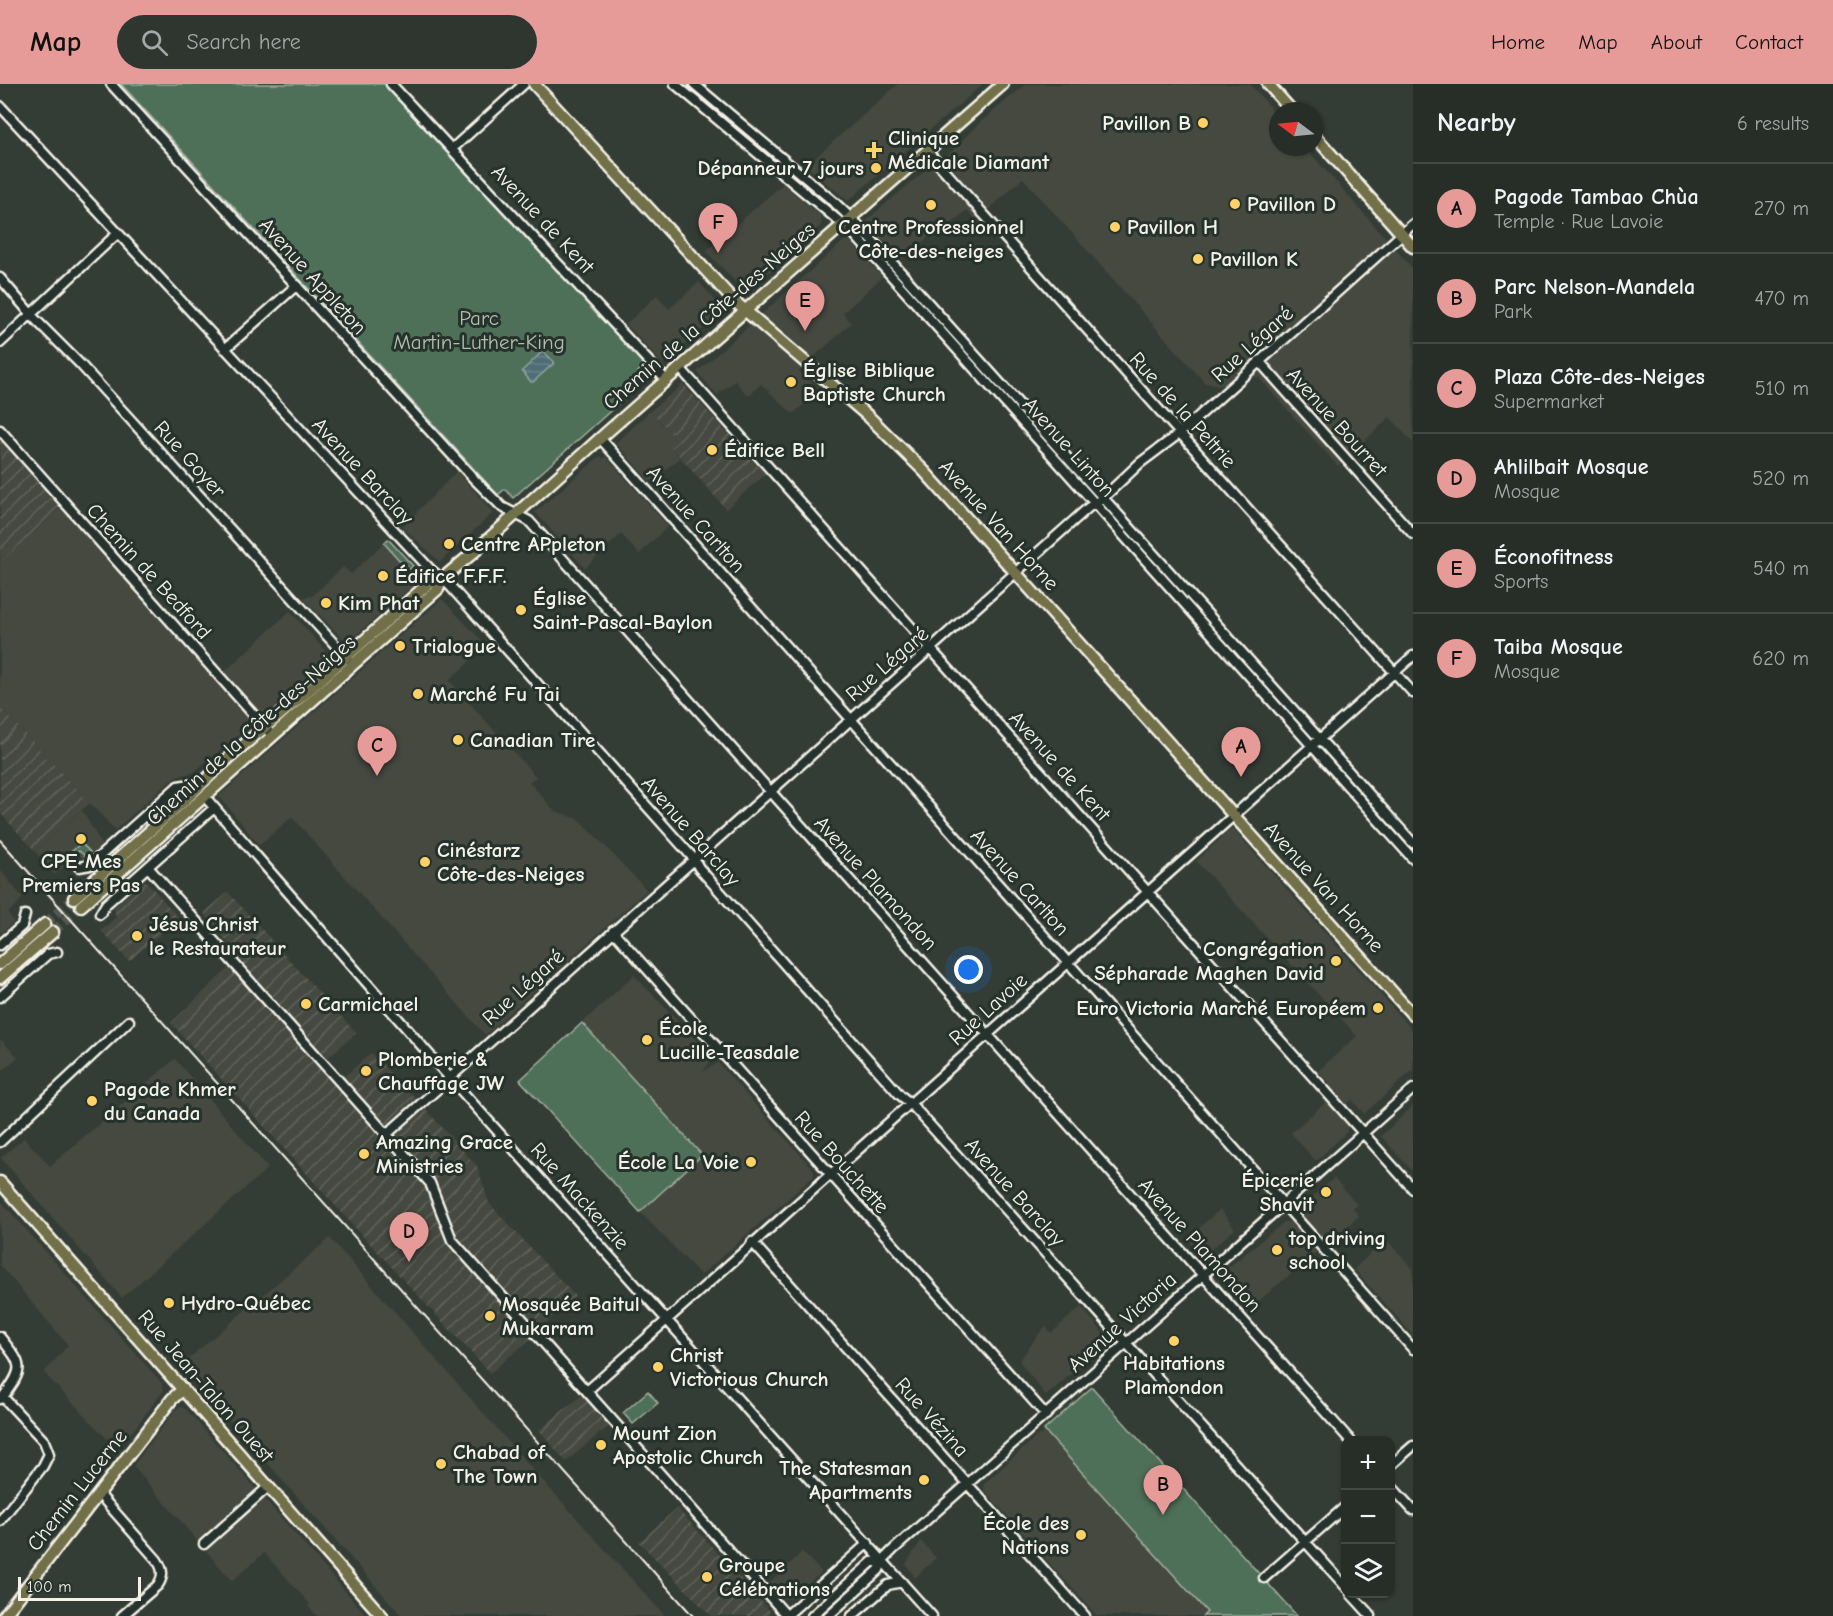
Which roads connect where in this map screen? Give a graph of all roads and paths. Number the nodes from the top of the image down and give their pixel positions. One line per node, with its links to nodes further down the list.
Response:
1 (111, 84): 21 (street, Avenue Appleton)
2 (391, 84): 13 (street, Avenue de Kent)
3 (524, 84): 13 (street)
4 (534, 84): 22 (main road, Avenue Van Horne)
5 (675, 84): 15 (street, Avenue Linton)
6 (694, 84): 15 (street, Avenue Linton)
7 (1003, 84): 9 (main road, Chemin de la Côte-des-Neiges)
8 (1268, 84): 10 (main road)
9 (990, 88): 14 (main road, Chemin de la Côte-des-Neiges)
10 (1285, 102)
11 (0, 106): 17 (street, Avenue Barclay)
12 (1323, 145): 18 (main road)
13 (453, 148): 28 (street, Avenue de Kent)
14 (927, 151): 15 (main road, Chemin de la Côte-des-Neiges); 30 (street, Rue de la Peltrie)
15 (847, 221): 22 (main road, Chemin de la Côte-des-Neiges); 32 (street, Avenue Linton); 33 (street, Avenue Linton)
16 (1413, 224): 18 (street, Rue Légaré)
17 (117, 233): 23 (street); 25 (street, Avenue Barclay)
18 (1402, 234): 19 (main road); 26 (street, Rue Légaré)
19 (1413, 247)
20 (0, 278): 23 (street, Rue Goyer)
21 (297, 285): 25 (street); 34 (street, Avenue Appleton)
22 (744, 311): 27 (main road, Chemin de la Côte-des-Neiges); 36 (main road, Avenue Van Horne)
23 (31, 315): 24 (street); 40 (street, Rue Goyer)
24 (0, 343)
25 (225, 349): 37 (street, Avenue Barclay)
26 (1259, 362): 30 (street, Rue Légaré); 35 (street, Avenue Bourret)
27 (680, 368): 28 (main road, Chemin de la Côte-des-Neiges); 38 (street, Avenue de Kent)
28 (666, 380): 31 (main road, Chemin de la Côte-des-Neiges)
29 (0, 429): 44 (street, Chemin de Bedford)
30 (1180, 433): 32 (street, Rue Légaré); 41 (street, Rue de la Peltrie)
31 (600, 438): 34 (main road, Chemin de la Côte-des-Neiges); 43 (street, Avenue Carlton)
32 (1104, 497): 33 (street, Rue Légaré); 45 (street, Avenue Linton)
33 (1094, 503): 36 (street, Rue Légaré); 46 (street, Avenue Linton)
34 (516, 514): 37 (main road, Chemin de la Côte-des-Neiges); 47 (street, Avenue Plamondon)
35 (1413, 534)
36 (1017, 573): 38 (street, Rue Légaré); 50 (main road, Avenue Van Horne)
37 (442, 579): 40 (main road, Chemin de la Côte-des-Neiges); 52 (street, Avenue Barclay)
38 (931, 648): 43 (street, Rue Légaré); 56 (street, Avenue de Kent)
39 (1413, 656): 41 (street, Rue Lavoie)
40 (349, 660): 44 (main road, Chemin de la Côte-des-Neiges)
41 (1395, 672): 42 (street, Rue de la Peltrie); 45 (street, Rue Lavoie)
42 (1413, 693)
43 (851, 719): 47 (street, Rue Légaré); 63 (street, Avenue Carlton)
44 (269, 731): 48 (main road, Chemin de la Côte-des-Neiges)
45 (1319, 739): 46 (street, Rue Lavoie); 51 (street, Avenue Linton)
46 (1312, 746): 50 (street, Rue Lavoie); 53 (street, Avenue Linton)
47 (770, 792): 52 (street, Rue Légaré); 69 (street, Avenue Plamondon)
48 (201, 793): 49 (street, Rue Mackenzie); 54 (street, Chemin de la Côte-des-Neiges); 57 (main road, Chemin de la Côte-des-Neiges)
49 (214, 808): 55 (street, Chemin de la Côte-des-Neiges); 70 (street, Rue Mackenzie)
50 (1234, 815): 56 (street, Rue Lavoie); 67 (main road, Avenue Van Horne)
51 (1413, 843)
52 (694, 859): 60 (street, Rue Légaré); 72 (street, Avenue Barclay)
53 (1413, 859)
54 (79, 867)
55 (147, 867): 58 (street, Chemin de la Côte-des-Neiges); 74 (street)
56 (1148, 891): 63 (street, Rue Lavoie); 73 (street, Avenue de Kent)
57 (78, 902)
58 (100, 914)
59 (25, 915): 61 (street)
60 (613, 931): 70 (street, Rue Légaré); 76 (street, Rue Bouchette)
61 (0, 945)
62 (57, 952): 66 (street)
63 (1068, 962): 69 (street, Rue Lavoie); 79 (street, Avenue Carlton)
64 (0, 964): 65 (main road)
65 (0, 978)
66 (0, 997)
67 (1413, 1015)
68 (129, 1021): 75 (street)
69 (986, 1034): 72 (street, Rue Lavoie); 81 (street, Avenue Plamondon)
70 (450, 1077): 74 (street, Rue Légaré); 82 (street, Rue Mackenzie)
71 (1413, 1089): 73 (street, Avenue Victoria)
72 (910, 1102): 76 (street, Rue Lavoie); 84 (street, Avenue Barclay)
73 (1363, 1133): 78 (street, Avenue de Kent); 79 (street, Avenue Victoria)
74 (387, 1134): 87 (street)
75 (0, 1142)
76 (829, 1174): 80 (street, Rue Lavoie); 89 (street, Rue Bouchette)
77 (0, 1182): 86 (main road, Rue Jean-Talon Ouest)
78 (1413, 1189)
79 (1283, 1203): 81 (street, Avenue Victoria); 85 (street, Avenue Carlton)
80 (752, 1242): 82 (street, Rue Lavoie); 93 (street, Rue Vézina)
81 (1202, 1275): 84 (street, Avenue Victoria); 90 (street, Avenue Plamondon)
82 (665, 1319): 87 (street, Rue Lavoie); 101 (street, Rue Mackenzie)
83 (0, 1337): 88 (street)
84 (1126, 1343): 89 (street, Avenue Victoria); 100 (street, Avenue Barclay)
85 (1413, 1349)
86 (183, 1389): 94 (main road, Rue Jean-Talon Ouest); 96 (main road, Chemin Lucerne)
87 (587, 1390): 111 (street)
88 (1, 1398): 99 (street)
89 (1046, 1414): 93 (street, Avenue Victoria)
90 (1346, 1436)
91 (1413, 1446): 92 (street)
92 (1395, 1462)
93 (967, 1484): 103 (street, Avenue Victoria); 116 (street, Rue Vézina)
94 (268, 1487): 102 (street); 110 (main road, Rue Jean-Talon Ouest)
95 (1395, 1490): 98 (street)
96 (99, 1494): 108 (main road, Chemin Lucerne); 109 (street)
97 (1341, 1510): 100 (street)
98 (1413, 1510)
99 (0, 1521)
100 (1305, 1542): 104 (street); 106 (street, Avenue Barclay)
101 (868, 1543): 103 (street, Rue Mackenzie); 111 (street)
102 (204, 1544)
103 (883, 1560): 105 (street, Rue Mackenzie); 112 (street, Avenue Victoria); 113 (street, Avenue Victoria)
104 (1264, 1578)
105 (902, 1582): 114 (street); 115 (street, Rue Mackenzie)
106 (1341, 1582)
107 (1355, 1598): 117 (street)
108 (4, 1616)
109 (122, 1616)
110 (382, 1616)
111 (786, 1616)
112 (812, 1616)
113 (828, 1616)
114 (852, 1616)
115 (932, 1616)
116 (1085, 1616)
117 (1371, 1616)

